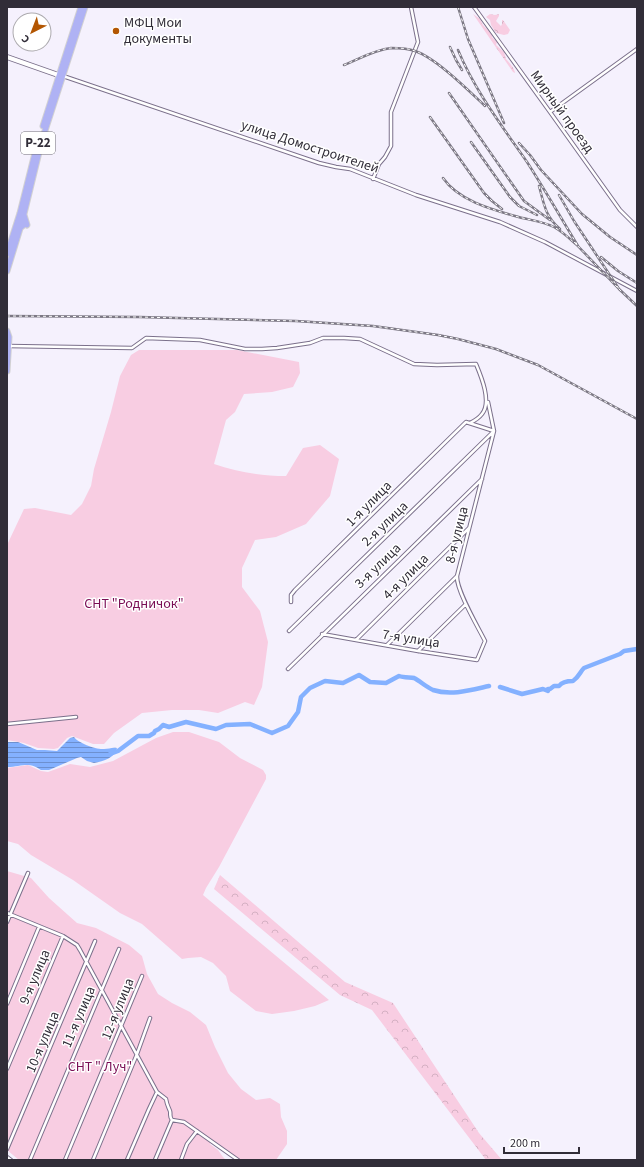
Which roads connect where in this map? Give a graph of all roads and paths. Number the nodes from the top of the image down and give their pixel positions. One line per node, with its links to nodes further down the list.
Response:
1 (81, 7): 7 (highway, Р-22)
2 (85, 7): 7 (highway, Р-22)
3 (411, 7): 9 (street)
4 (474, 7): 8 (street, Мирный проезд)
5 (637, 49): 8 (street)
6 (7, 57): 7 (main road)
7 (61, 75): 9 (street, улица Домостроителей); 11 (highway, Р-22); 12 (highway, Р-22)
8 (550, 112): 10 (street, Мирный проезд)
9 (373, 179): 13 (street, улица Домостроителей)
10 (637, 226)
11 (7, 254)
12 (7, 271)
13 (637, 291)
14 (7, 331): 15 (highway)
15 (8, 346): 16 (highway); 17 (street)
16 (7, 371)
17 (487, 401): 18 (street); 19 (street)
18 (470, 423): 19 (street); 23 (street, 1-я улица)
19 (494, 431): 20 (street, 8-я улица); 25 (street, 2-я улица)
20 (483, 478): 21 (street, 8-я улица); 26 (street, 3-я улица)
21 (470, 527): 22 (street, 8-я улица); 27 (street, 4-я улица)
22 (458, 576): 24 (street, 8-я улица); 29 (street)
23 (291, 602)
24 (466, 604): 28 (street, 8-я улица); 30 (street)
25 (289, 631)
26 (322, 634): 27 (street, 7-я улица); 31 (street, 3-я улица)
27 (356, 640): 29 (street, 7-я улица)
28 (485, 641): 30 (street, 7-я улица)
29 (386, 646): 30 (street, 7-я улица)
30 (418, 651)
31 (288, 668)
32 (76, 717): 33 (street)
33 (7, 724)
34 (28, 873): 35 (street)
35 (9, 914): 36 (street); 37 (street)
36 (7, 922)
37 (39, 927): 38 (street); 44 (street)
38 (63, 936): 41 (street); 48 (street, 9-я улица)
39 (95, 942): 41 (street, 10-я улица)
40 (119, 949): 43 (street, 11-я улица)
41 (87, 962): 43 (street); 52 (street, 10-я улица)
42 (142, 976): 46 (street, 12-я улица)
43 (102, 991): 46 (street); 56 (street, 11-я улица)
44 (7, 1004)
45 (150, 1018): 47 (street)
46 (122, 1027): 47 (street); 57 (street, 12-я улица)
47 (137, 1054): 49 (street); 58 (street)
48 (7, 1069)
49 (157, 1092): 50 (street); 59 (street)
50 (172, 1120): 51 (street); 60 (street)
51 (196, 1131): 54 (street); 61 (street)
52 (7, 1149)
53 (7, 1157): 55 (street)
54 (236, 1159)
55 (11, 1160)
56 (30, 1160)
57 (65, 1160)
58 (93, 1160)
59 (127, 1160)
60 (155, 1160)
61 (181, 1160)

